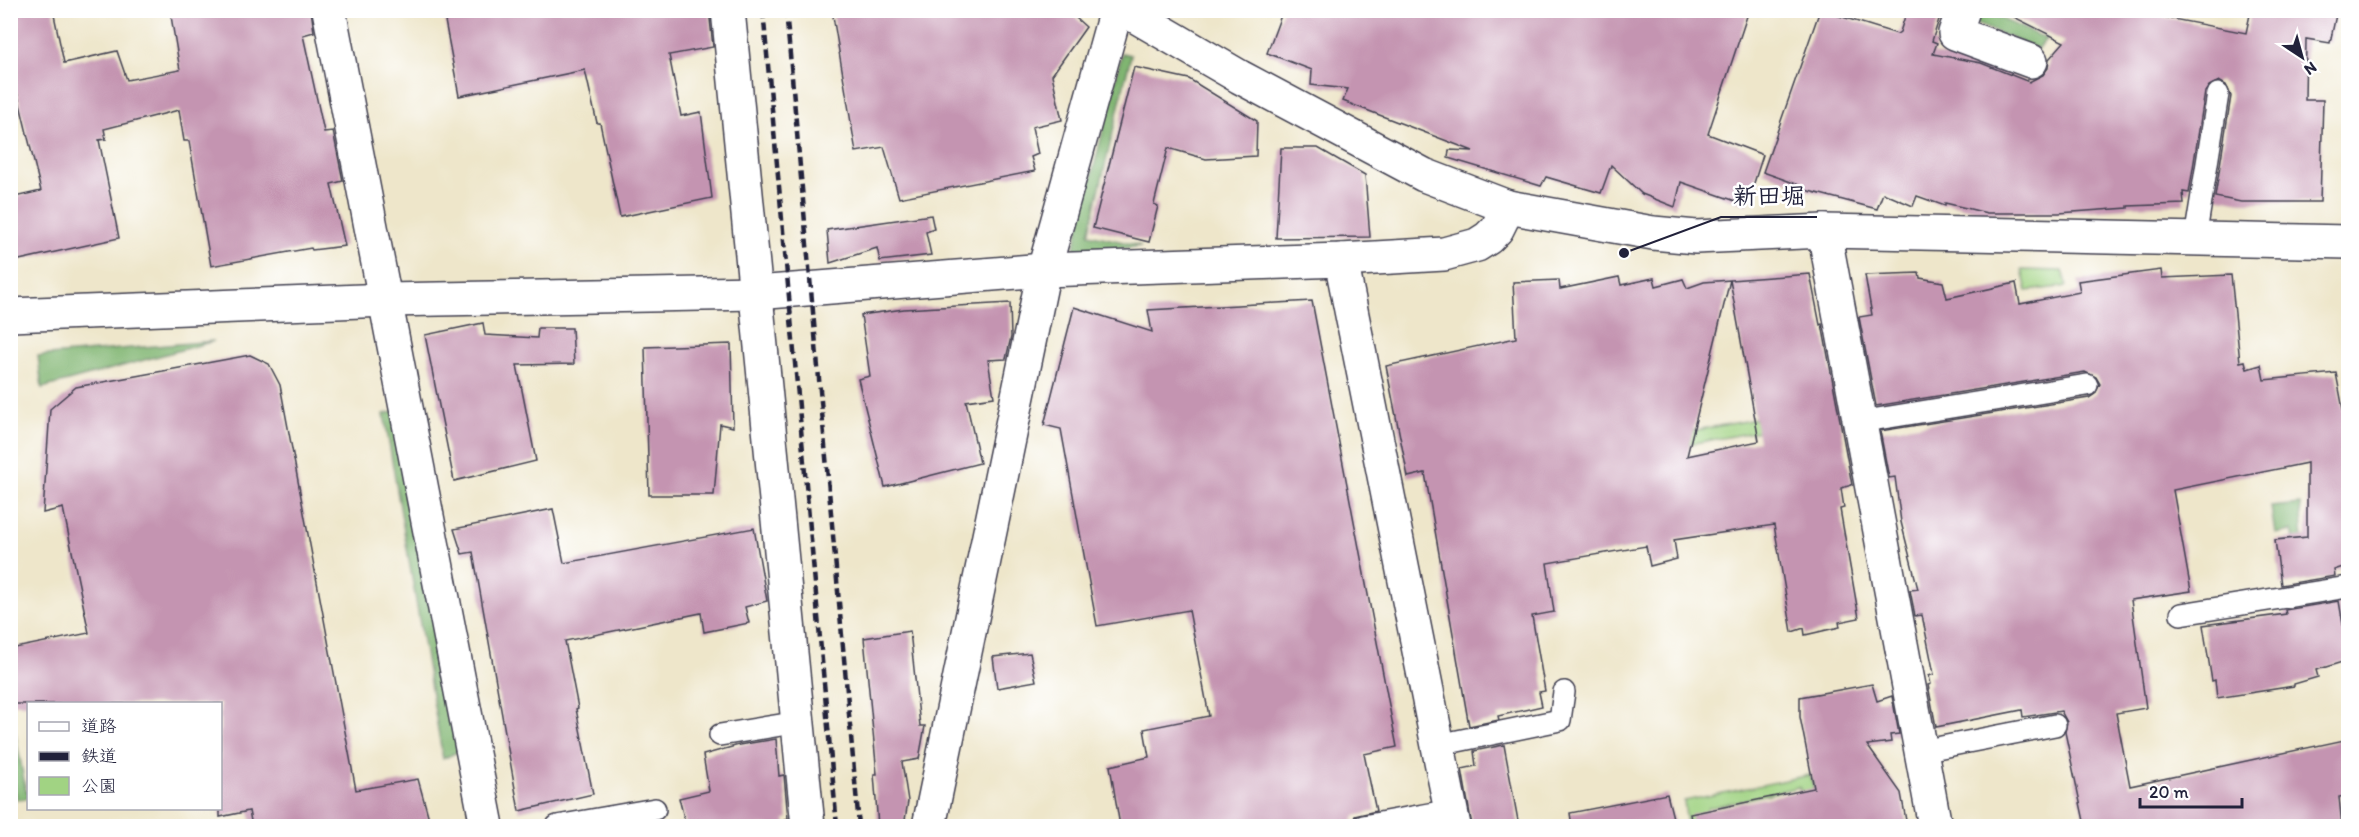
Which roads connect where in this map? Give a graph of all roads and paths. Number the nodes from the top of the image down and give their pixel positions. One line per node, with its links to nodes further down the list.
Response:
1 (329, 10): 15 (street)
2 (728, 10): 14 (street)
3 (1116, 10): 13 (street)
4 (1125, 10): 8 (street)
5 (1963, 10): 6 (street)
6 (2031, 61)
7 (2218, 94): 10 (lane)
8 (1508, 207): 9 (street); 12 (street)
9 (1824, 231): 10 (street); 18 (street)
10 (2195, 239): 11 (street)
11 (2349, 242)
12 (1341, 260): 13 (street); 25 (street)
13 (1044, 270): 14 (street); 32 (street)
14 (756, 293): 15 (street); 22 (street)
15 (387, 300): 16 (street); 29 (street)
16 (10, 315)
17 (2087, 385): 18 (lane)
18 (1859, 422): 26 (street)
19 (2349, 587): 20 (lane)
20 (2181, 614)
21 (1564, 692): 25 (lane)
22 (799, 722): 24 (lane); 31 (street)
23 (2055, 725): 26 (lane)
24 (720, 735)
25 (1438, 745): 28 (street)
26 (1921, 751): 34 (street)
27 (655, 809): 30 (lane)
28 (1452, 818): 33 (lane)
29 (487, 826)
30 (557, 826)
31 (808, 826)
32 (929, 826)
33 (1363, 826)
34 (1935, 826)

